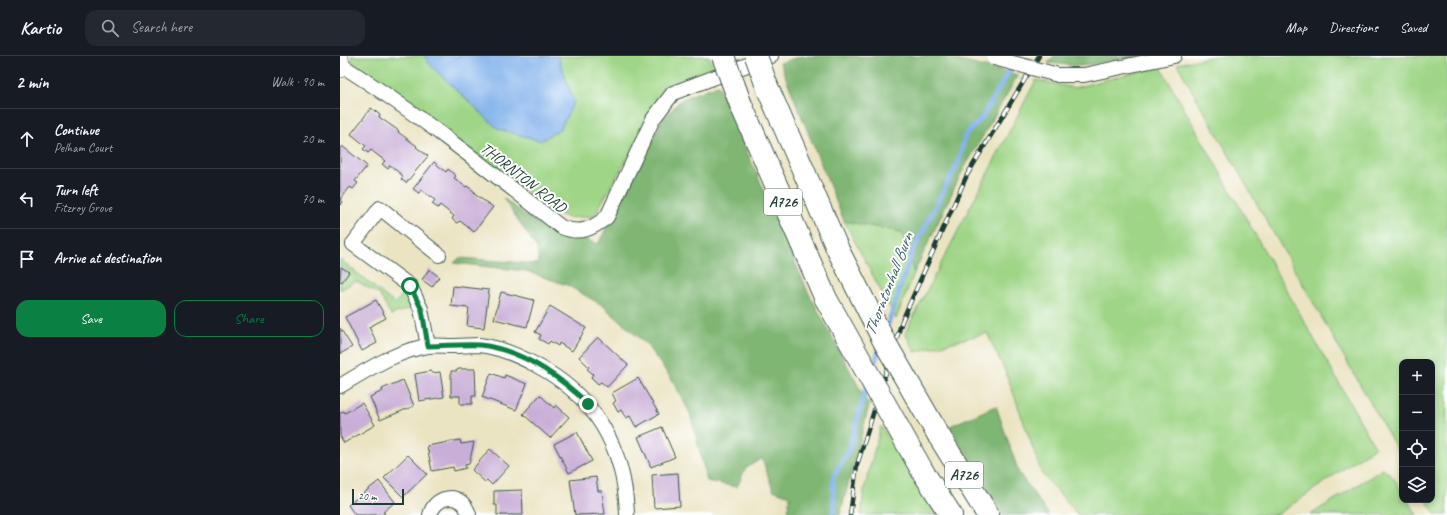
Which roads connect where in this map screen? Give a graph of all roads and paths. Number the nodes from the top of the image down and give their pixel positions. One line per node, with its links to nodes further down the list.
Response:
1 (723, 56): 13 (highway, A726, bridge)
2 (756, 56): 14 (highway, A726, bridge)
3 (771, 56): 6 (street, THORNTON ROAD)
4 (1174, 56): 5 (street, bridge)
5 (990, 57)
6 (340, 64)
7 (439, 255): 8 (street)
8 (428, 346): 9 (street); 12 (street)
9 (340, 386)
10 (430, 515): 11 (street)
11 (469, 515)
12 (627, 515)
13 (951, 515)
14 (988, 515)

